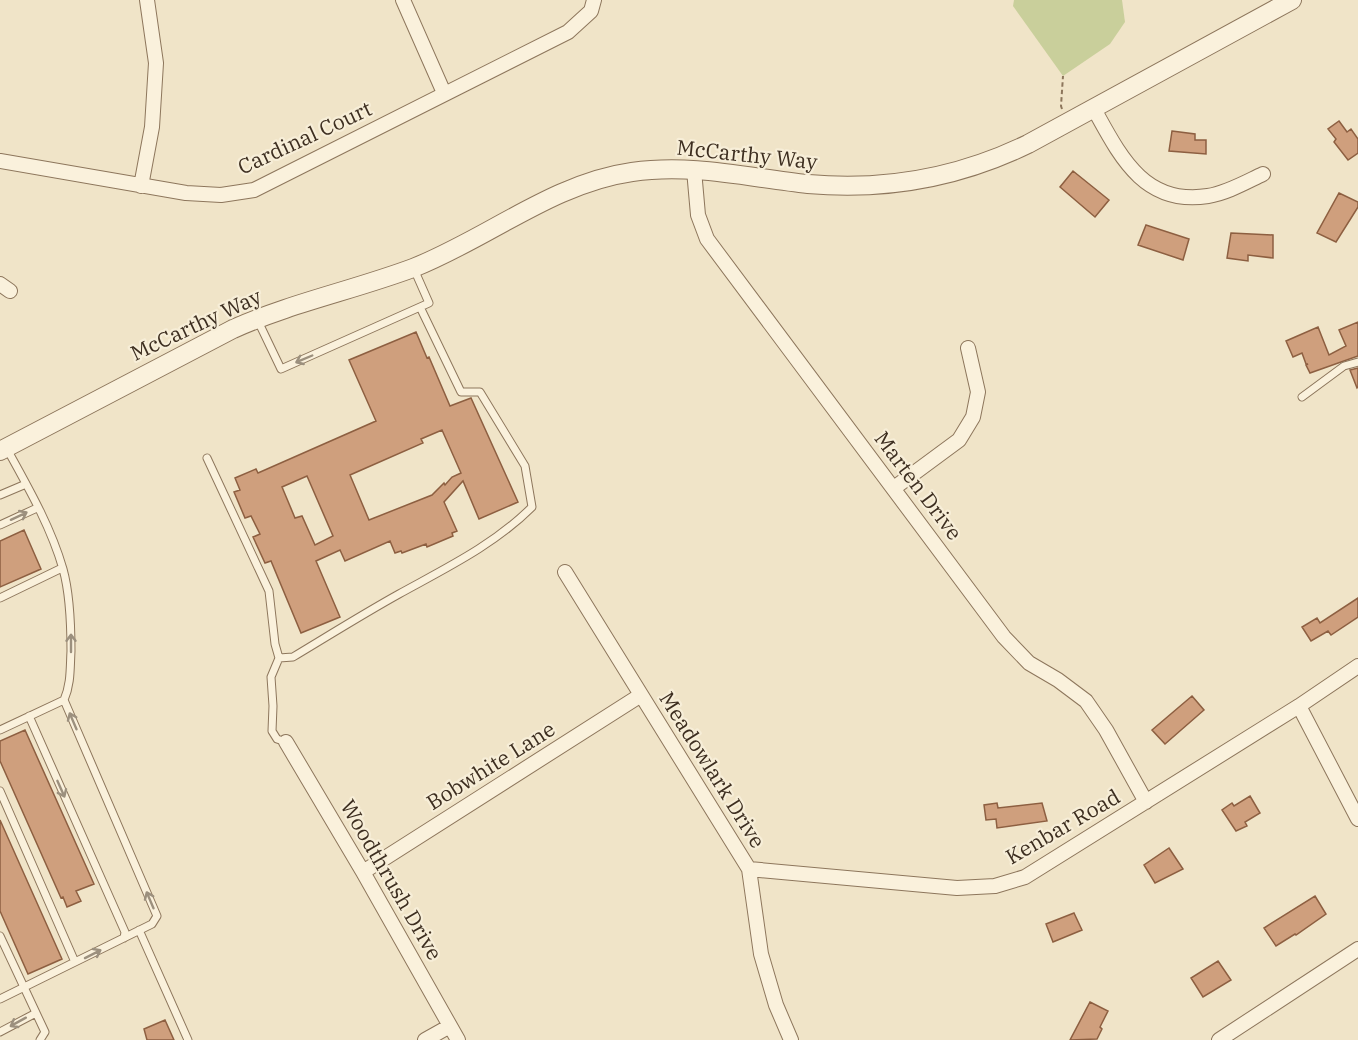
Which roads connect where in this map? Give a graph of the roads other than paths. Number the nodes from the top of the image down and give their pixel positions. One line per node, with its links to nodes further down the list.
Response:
1 (147, 0): 10 (street)
2 (403, 0): 5 (street)
3 (594, 0): 5 (street, Cardinal Court)
4 (1292, 0): 6 (street, McCarthy Way)
5 (444, 93): 10 (street, Cardinal Court)
6 (1094, 109): 8 (street, McCarthy Way); 9 (street)
7 (0, 161): 10 (street, Cardinal Court)
8 (694, 170): 11 (street, McCarthy Way); 20 (street, Marten Drive)
9 (1263, 174)
10 (141, 186)
11 (413, 267): 12 (lane); 13 (street, McCarthy Way)
12 (420, 307): 13 (lane, one-way to 13); 27 (lane)
13 (257, 318): 17 (street, McCarthy Way)
14 (968, 348): 20 (street)
15 (1358, 362): 16 (lane)
16 (1302, 397)
17 (3, 449): 19 (lane)
18 (207, 458): 27 (lane)
19 (26, 484): 21 (lane); 22 (lane)
20 (894, 488): 36 (street, Marten Drive)
21 (0, 495)
22 (37, 508): 23 (lane, one-way to 22); 24 (lane)
23 (0, 525)
24 (62, 568): 26 (lane); 30 (lane, one-way to 24)
25 (565, 572): 29 (street, Meadowlark Drive)
26 (0, 598)
27 (279, 658): 34 (lane)
28 (1358, 666): 31 (street, Kenbar Road)
29 (641, 695): 38 (street, Meadowlark Drive); 39 (street, Bobwhite Lane)
30 (64, 700): 32 (lane); 40 (lane, one-way to 30)
31 (1299, 706): 36 (street, Kenbar Road); 37 (street)
32 (29, 716): 33 (lane); 42 (lane, one-way to 42)
33 (0, 730)
34 (286, 742): 39 (street, Woodthrush Drive)
35 (0, 791): 44 (lane)
36 (1146, 802): 38 (street, Kenbar Road)
37 (1358, 819)
38 (749, 869): 54 (street, Meadowlark Drive)
39 (363, 872): 48 (street, Woodthrush Drive)
40 (139, 930): 42 (lane); 51 (lane)
41 (0, 936): 45 (lane)
42 (124, 938): 44 (lane, one-way to 42)
43 (1358, 949): 55 (street)
44 (75, 962): 45 (lane)
45 (24, 988): 46 (lane); 47 (lane)
46 (0, 999)
47 (36, 1012): 49 (lane, one-way to 49); 50 (lane)
48 (450, 1026): 52 (street); 53 (street, Woodthrush Drive)
49 (0, 1032)
50 (40, 1040)
51 (188, 1040)
52 (425, 1040)
53 (458, 1040)
54 (791, 1040)
55 (1219, 1040)

